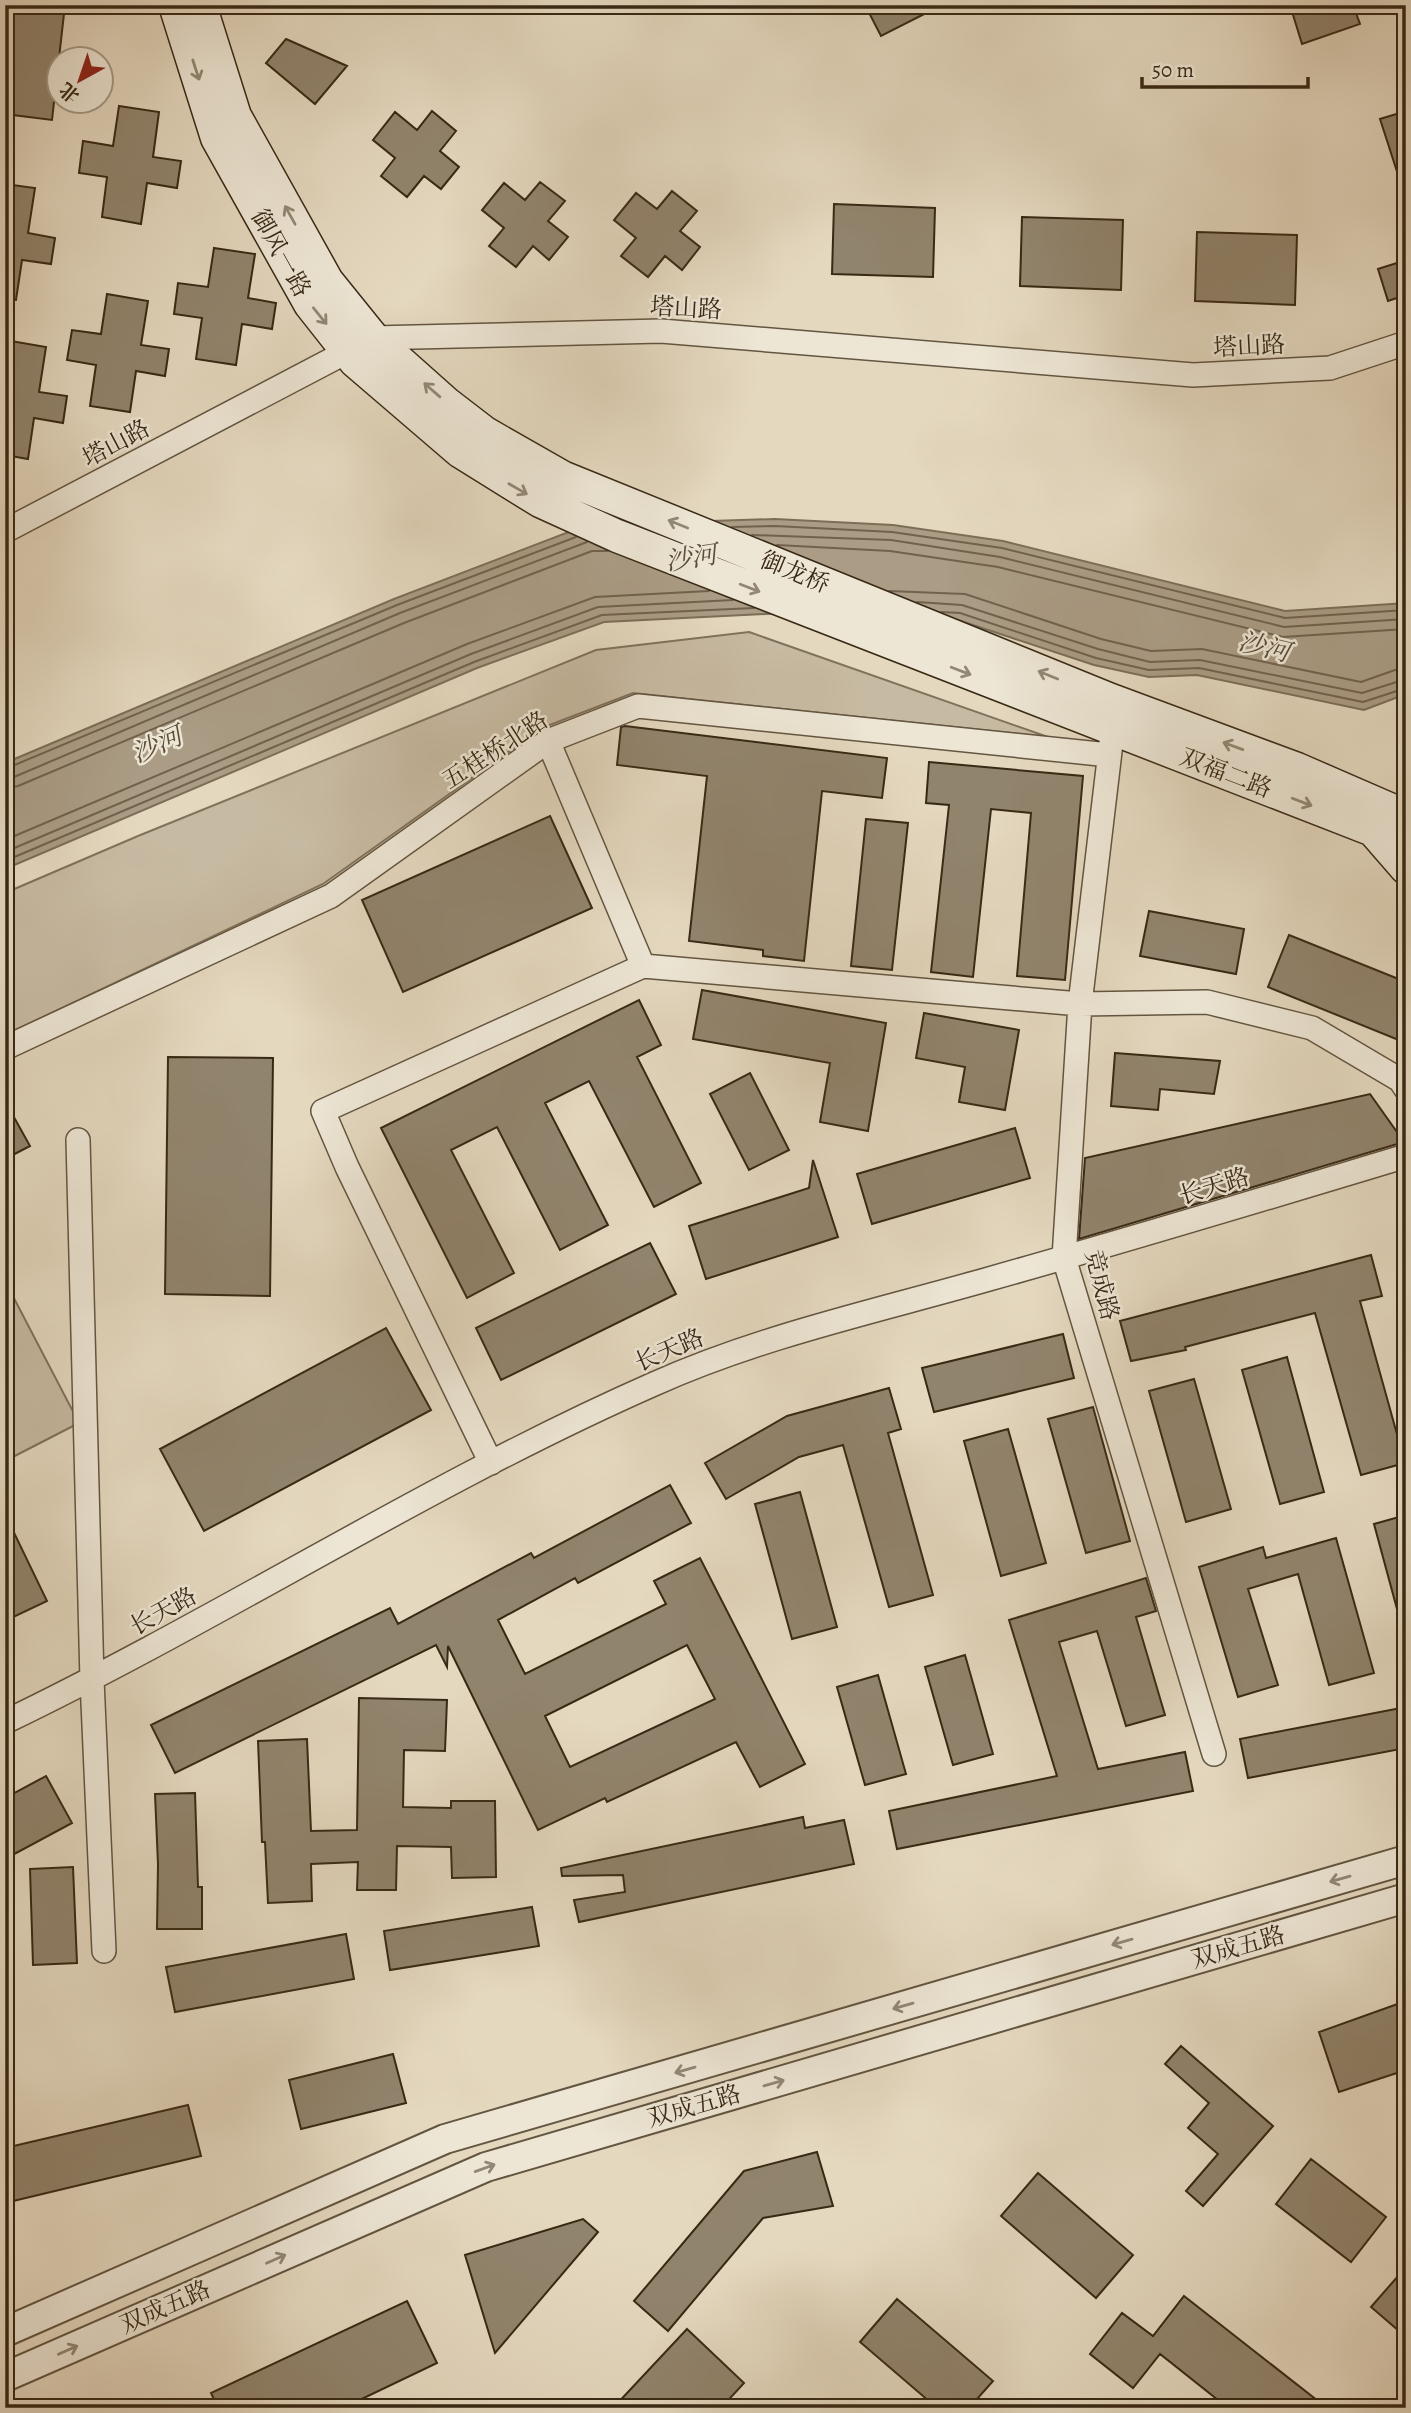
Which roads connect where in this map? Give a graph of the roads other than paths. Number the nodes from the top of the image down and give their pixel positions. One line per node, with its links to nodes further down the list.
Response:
1 (175, 5): 4 (main road, 御风一路, one-way to 4)
2 (200, 5): 4 (main road, 御风一路, one-way to 2)
3 (1406, 343): 4 (street, 塔山路)
4 (360, 344): 5 (main road, 御风一路, one-way to 4); 6 (main road, 御风一路); 7 (street, 塔山路)
5 (485, 433): 9 (main road, 御龙桥, one-way to 5)
6 (461, 452): 8 (main road, 御龙桥, one-way to 8)
7 (5, 531)
8 (1032, 699): 9 (main road, 双福二路)
9 (1111, 728): 10 (street, 五桂桥北路); 11 (main road, 双福二路); 14 (street, 竞成路)
10 (548, 741): 13 (street); 15 (street, 五桂桥北路)
11 (1395, 818): 12 (main road, 双福二路)
12 (1406, 867)
13 (643, 966): 14 (street); 20 (street)
14 (1080, 1003): 16 (street); 19 (street, 竞成路)
15 (5, 1048)
16 (1406, 1089)
17 (78, 1140): 21 (street)
18 (1406, 1156): 19 (street, 长天路)
19 (1064, 1258): 20 (street, 长天路); 23 (street, 竞成路)
20 (491, 1463): 21 (street, 长天路)
21 (92, 1680): 22 (street, 长天路); 26 (street)
22 (5, 1722)
23 (1214, 1754)
24 (1406, 1860): 27 (street, 双成五路, one-way to 27)
25 (1406, 1898): 28 (street, 双成五路, one-way to 25)
26 (104, 1951)
27 (5, 2332)
28 (5, 2377)

